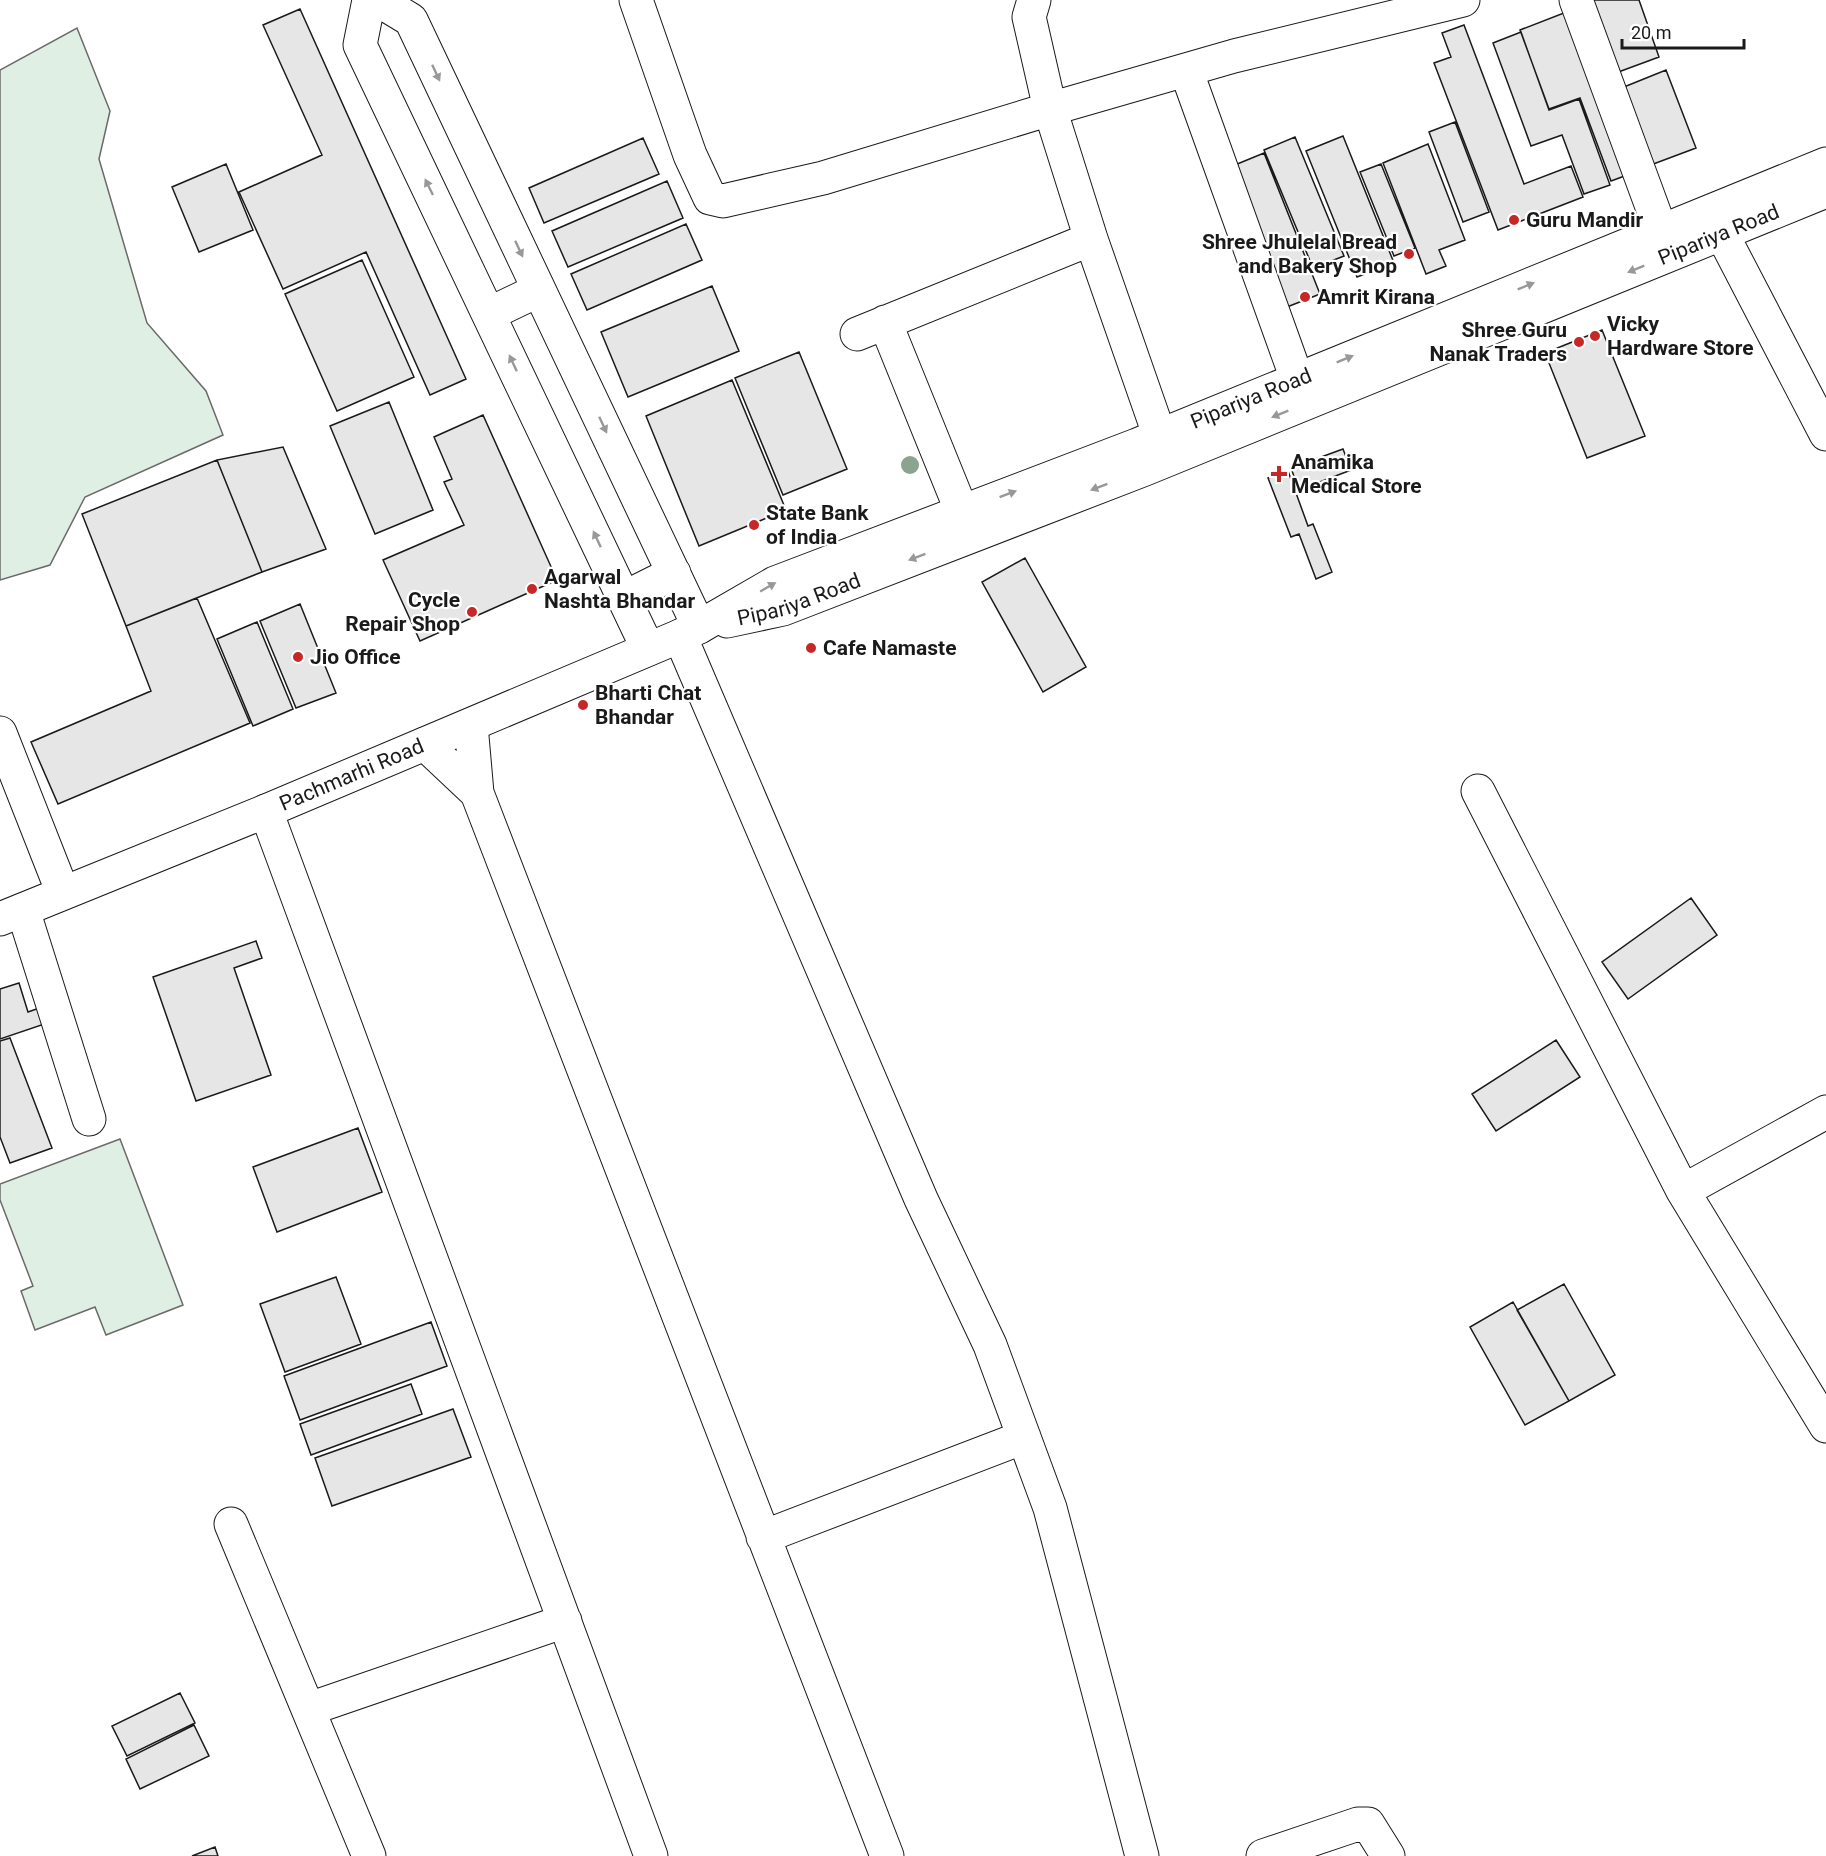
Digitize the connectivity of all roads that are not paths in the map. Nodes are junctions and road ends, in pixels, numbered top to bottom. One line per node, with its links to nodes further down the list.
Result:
1 (369, 0): 15 (street, one-way to 1)
2 (378, 0): 14 (street, one-way to 14)
3 (636, 0): 8 (street)
4 (1034, 0): 8 (street)
5 (1463, 0): 7 (street)
6 (1576, 0): 11 (street)
7 (1186, 70): 8 (street); 16 (street)
8 (1050, 109): 13 (street)
9 (1826, 164): 11 (street, Pipariya Road)
10 (1826, 191): 12 (street, Pipariya Road)
11 (1661, 231): 16 (street, Pipariya Road, one-way to 11)
12 (1722, 234): 18 (street); 22 (street, Pipariya Road, one-way to 22)
13 (1091, 239): 17 (street); 19 (street)
14 (539, 290): 15 (street); 20 (street, one-way to 20)
15 (489, 314): 21 (street, one-way to 15)
16 (1297, 379): 17 (street, Pipariya Road)
17 (1159, 434): 19 (street, Pipariya Road, one-way to 17)
18 (1826, 434)
19 (962, 512): 22 (street, Pipariya Road, one-way to 19)
20 (674, 573): 21 (street); 22 (street)
21 (624, 598): 23 (street)
22 (690, 632): 23 (street, Pachmarhi Road); 36 (street)
23 (648, 649): 24 (street, Pachmarhi Road)
24 (471, 725): 26 (street, Pachmarhi Road); 28 (street)
25 (0, 733): 30 (street)
26 (425, 744): 28 (street); 29 (street, Pachmarhi Road)
27 (1478, 791): 34 (street)
28 (477, 793): 38 (street)
29 (266, 811): 30 (street, Pachmarhi Road); 39 (street)
30 (63, 893): 31 (street, Pachmarhi Road)
31 (11, 915): 33 (street)
32 (1826, 1112): 34 (street)
33 (89, 1119)
34 (1683, 1191): 35 (street)
35 (1826, 1426)
36 (1024, 1437): 38 (street); 44 (street)
37 (231, 1524): 40 (street)
38 (763, 1537): 43 (street)
39 (565, 1621): 40 (street); 42 (street)
40 (309, 1709): 41 (street)
41 (369, 1856)
42 (651, 1856)
43 (887, 1856)
44 (1142, 1856)
45 (1263, 1856): 46 (street)
46 (1388, 1856)

